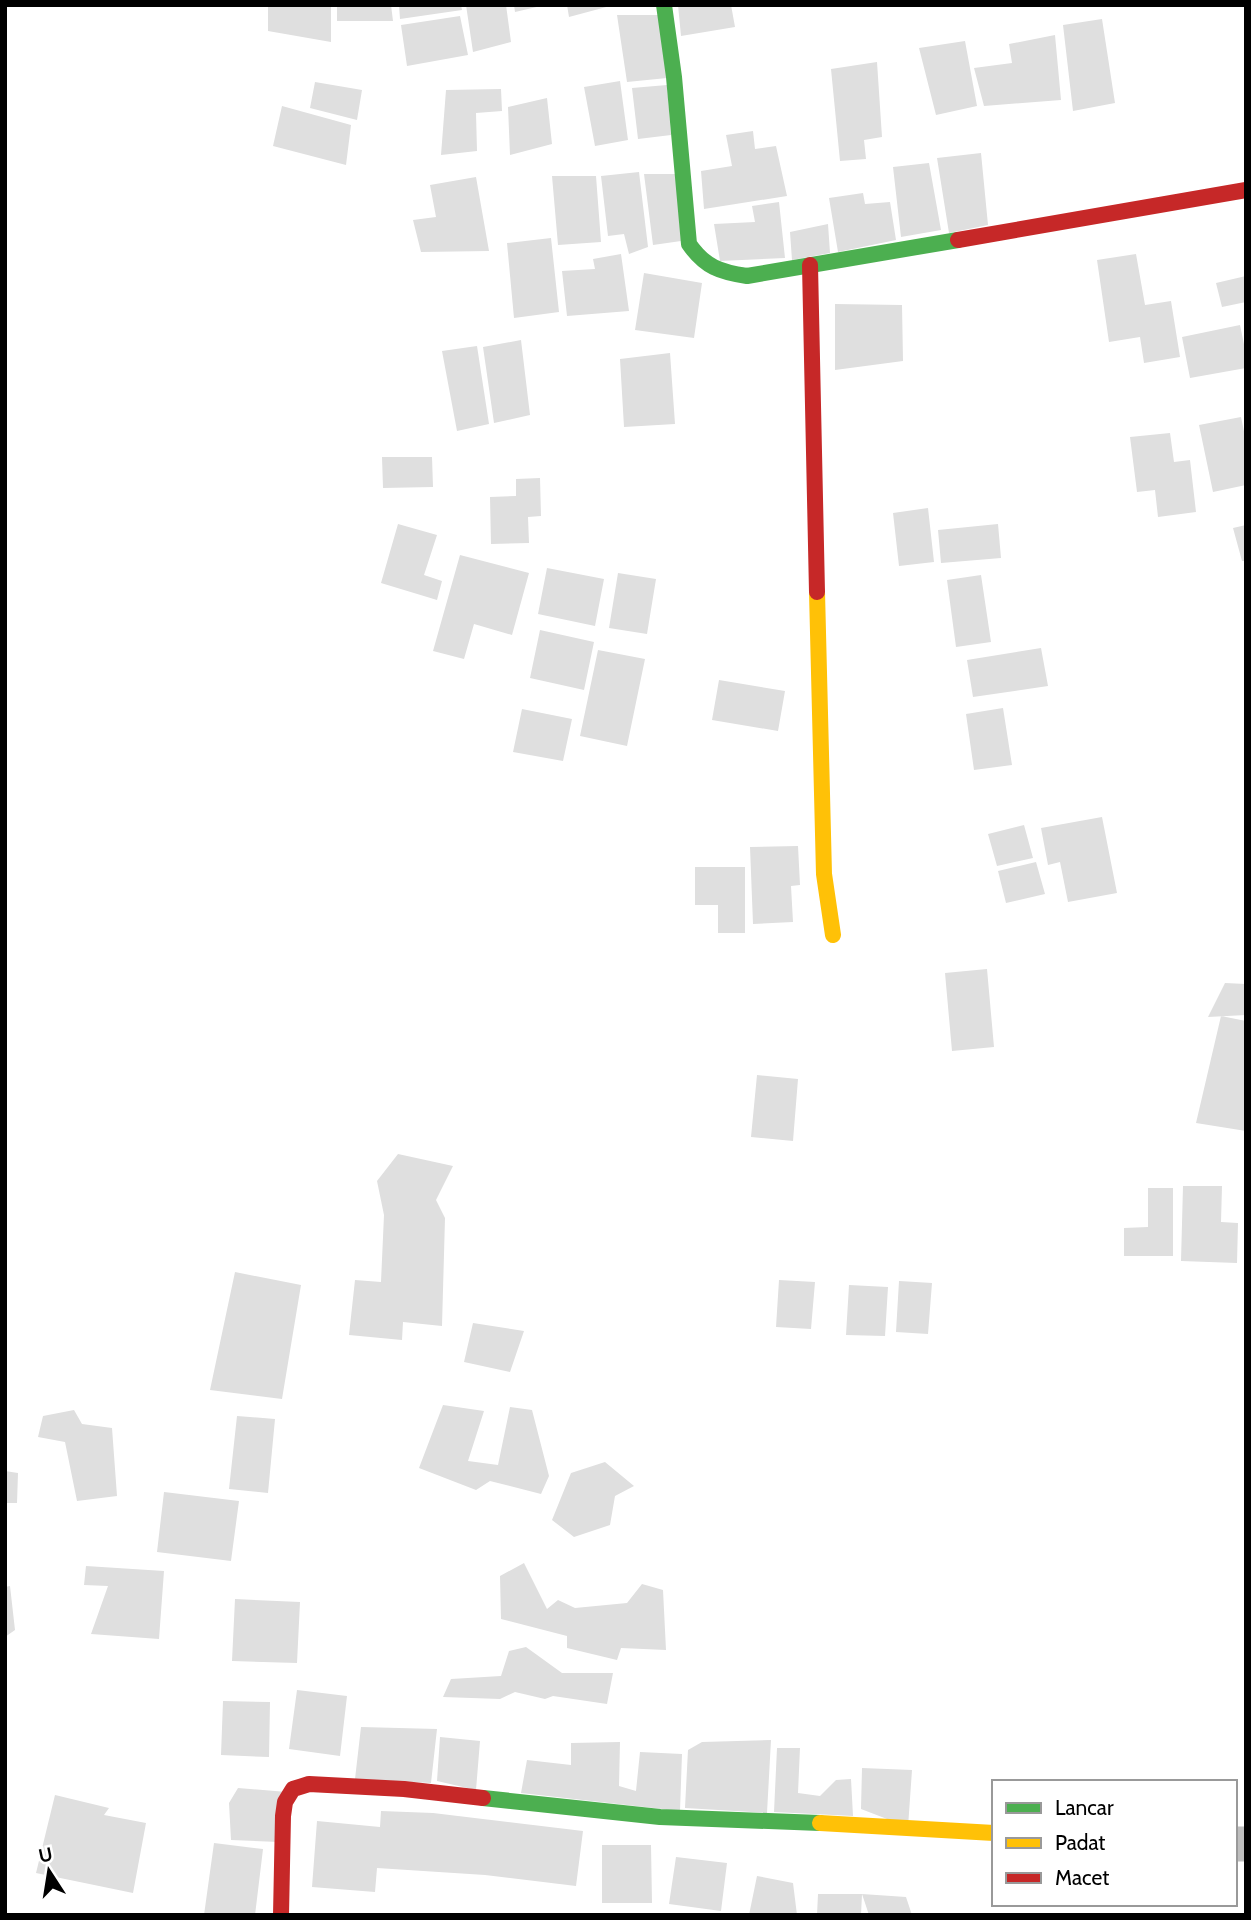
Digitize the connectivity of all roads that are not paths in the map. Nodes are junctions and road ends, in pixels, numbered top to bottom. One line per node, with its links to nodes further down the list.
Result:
1 (664, 5): 3 (street)
2 (1246, 190): 3 (street)
3 (810, 265): 4 (street)
4 (833, 934)
5 (992, 1833): 6 (street)
6 (281, 1915)

